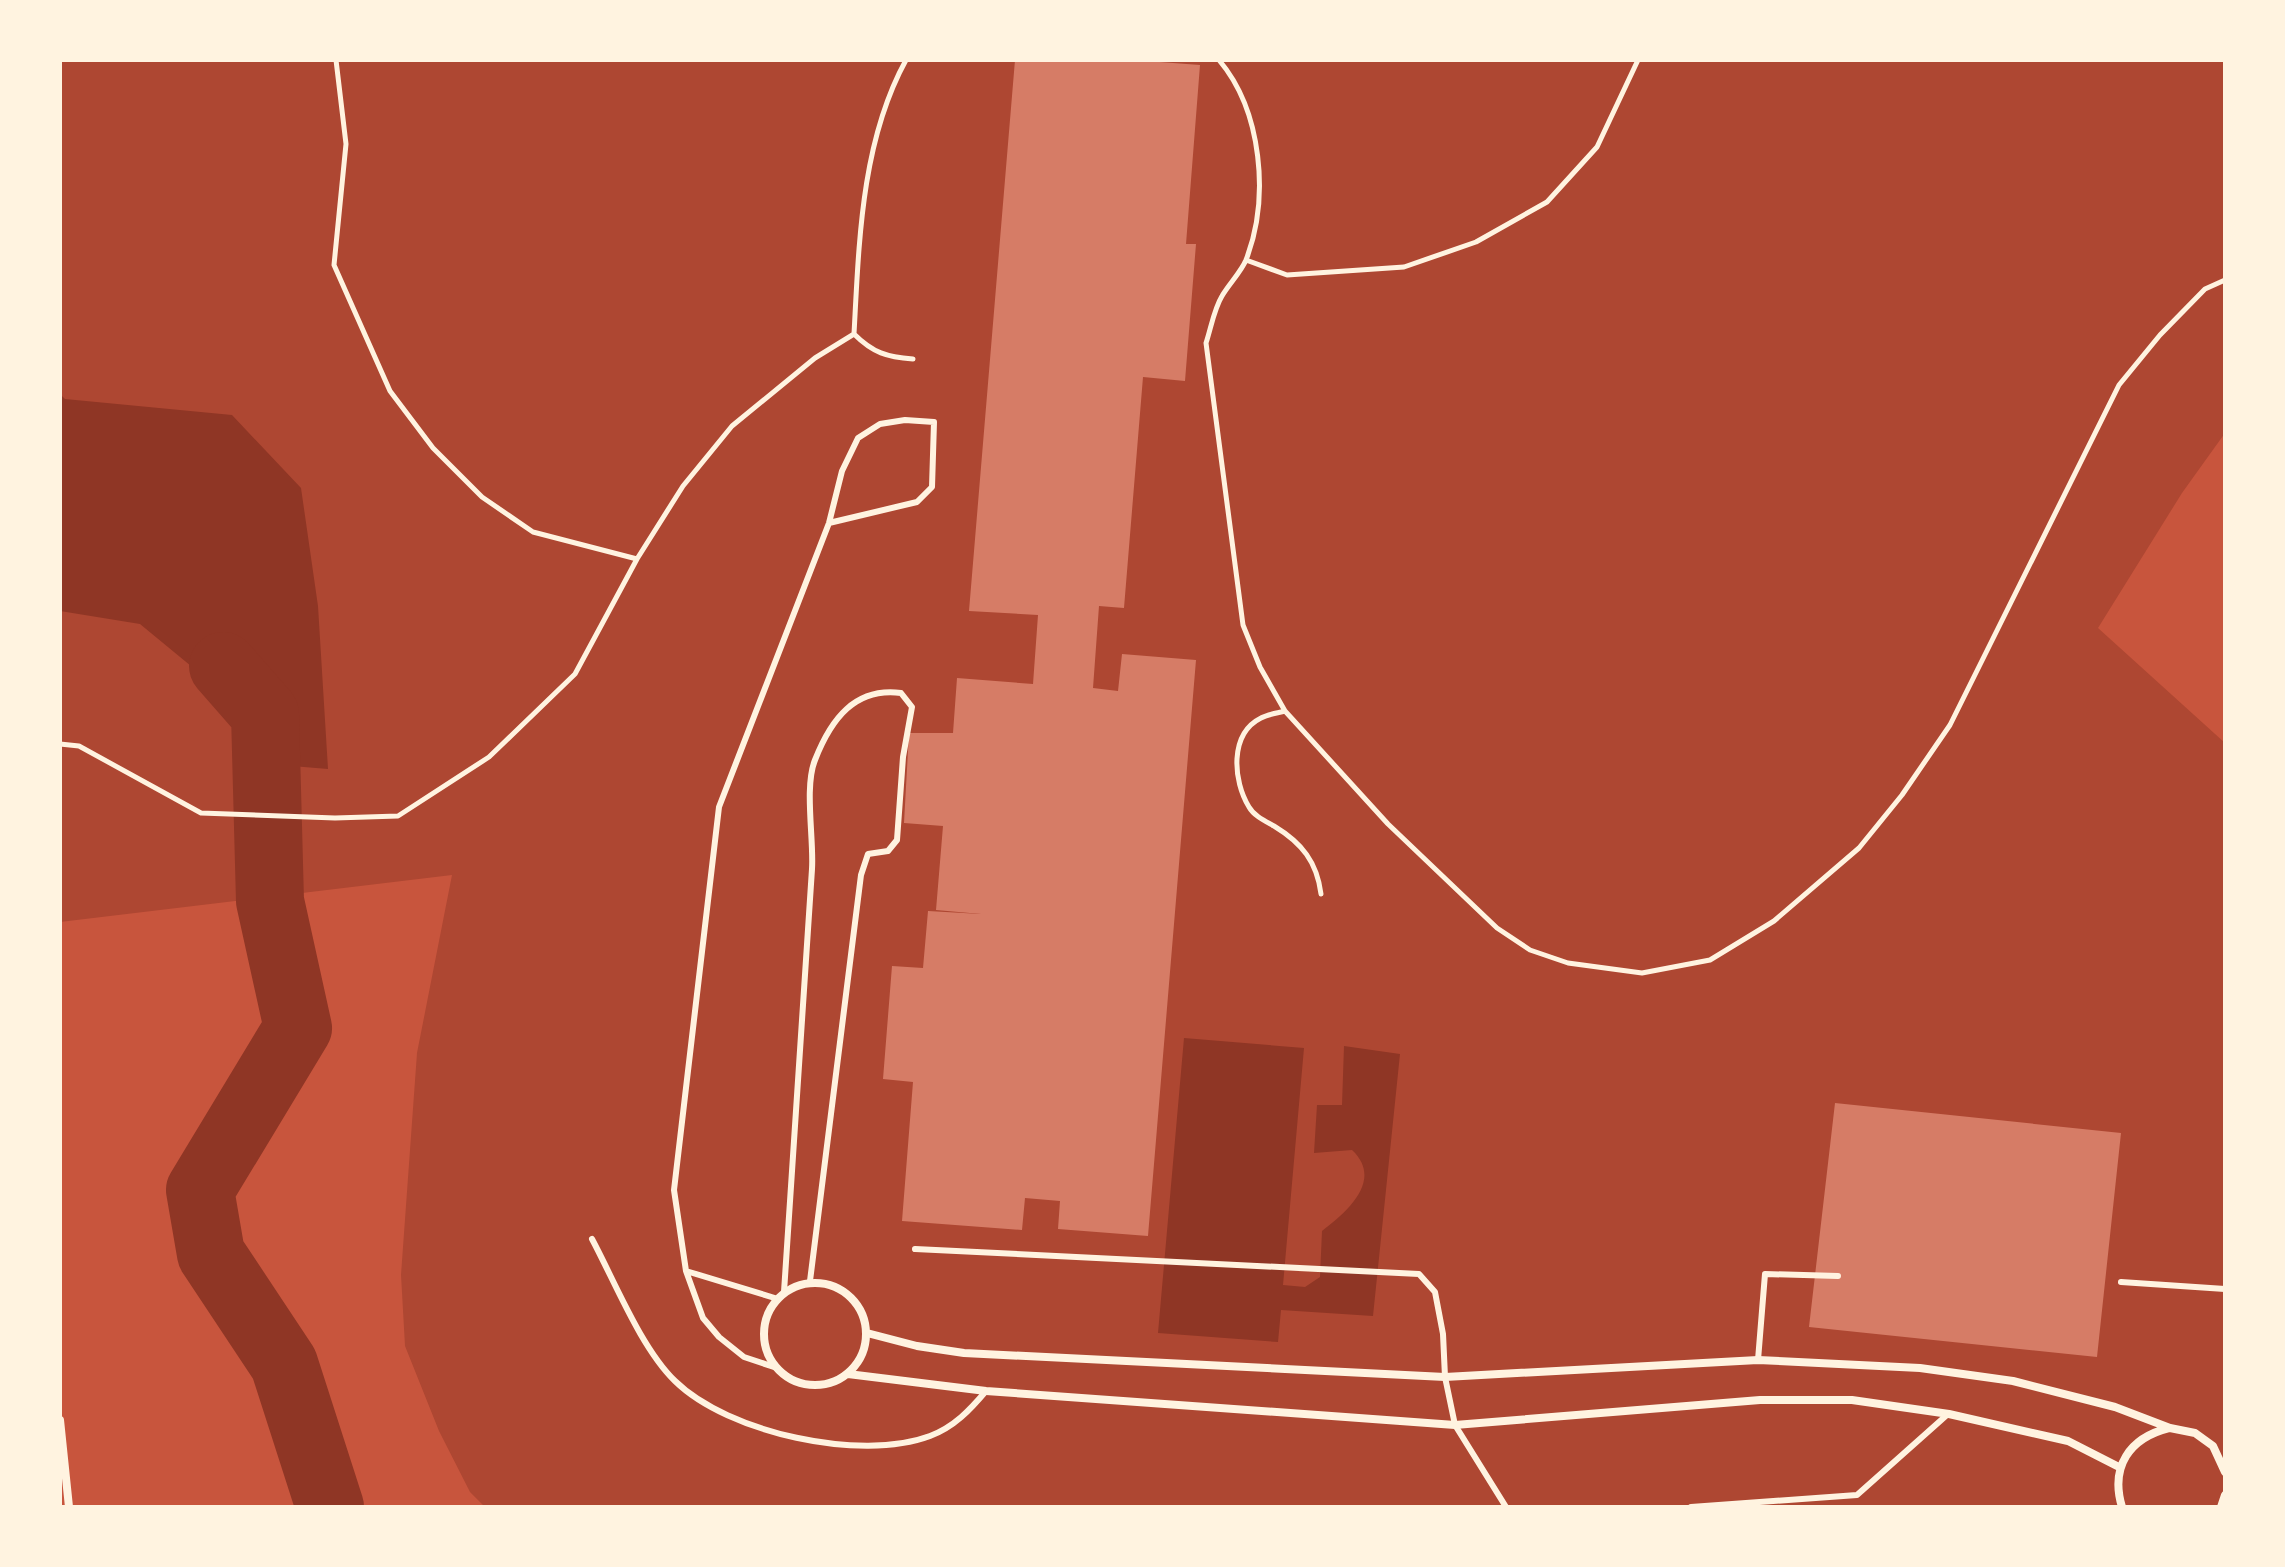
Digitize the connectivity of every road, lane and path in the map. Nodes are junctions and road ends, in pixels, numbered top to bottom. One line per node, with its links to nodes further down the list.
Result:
1 (336, 60): 10 (path)
2 (906, 60): 7 (path)
3 (1219, 60): 5 (path)
4 (1638, 60): 5 (path)
5 (1246, 260): 11 (path)
6 (2225, 280): 11 (path)
7 (854, 334): 8 (path); 10 (path)
8 (913, 359)
9 (829, 523): 9 (lane); 16 (lane)
10 (637, 559): 12 (path)
11 (1285, 711): 13 (path)
12 (60, 744)
13 (1321, 894)
14 (592, 1239): 27 (lane)
15 (915, 1249): 26 (lane)
16 (686, 1271): 21 (lane); 24 (lane)
17 (1838, 1276): 23 (lane)
18 (810, 1281): 21 (street); 21 (lane); 22 (street)
19 (2121, 1282): 20 (lane)
20 (2225, 1289)
21 (781, 1296): 24 (street)
22 (867, 1333): 25 (street); 26 (street)
23 (1758, 1360): 26 (street); 31 (street)
24 (777, 1368): 25 (street)
25 (848, 1374): 27 (street)
26 (1445, 1377): 30 (lane)
27 (986, 1391): 30 (street)
28 (1949, 1414): 30 (street); 32 (street); 37 (lane)
29 (60, 1420): 35 (street)
30 (1455, 1425): 36 (lane)
31 (2170, 1428): 32 (street); 33 (street)
32 (2119, 1467): 38 (street)
33 (2225, 1472)
34 (2225, 1495): 39 (street)
35 (69, 1507)
36 (1506, 1507)
37 (1691, 1507)
38 (2122, 1507)
39 (2221, 1507)

